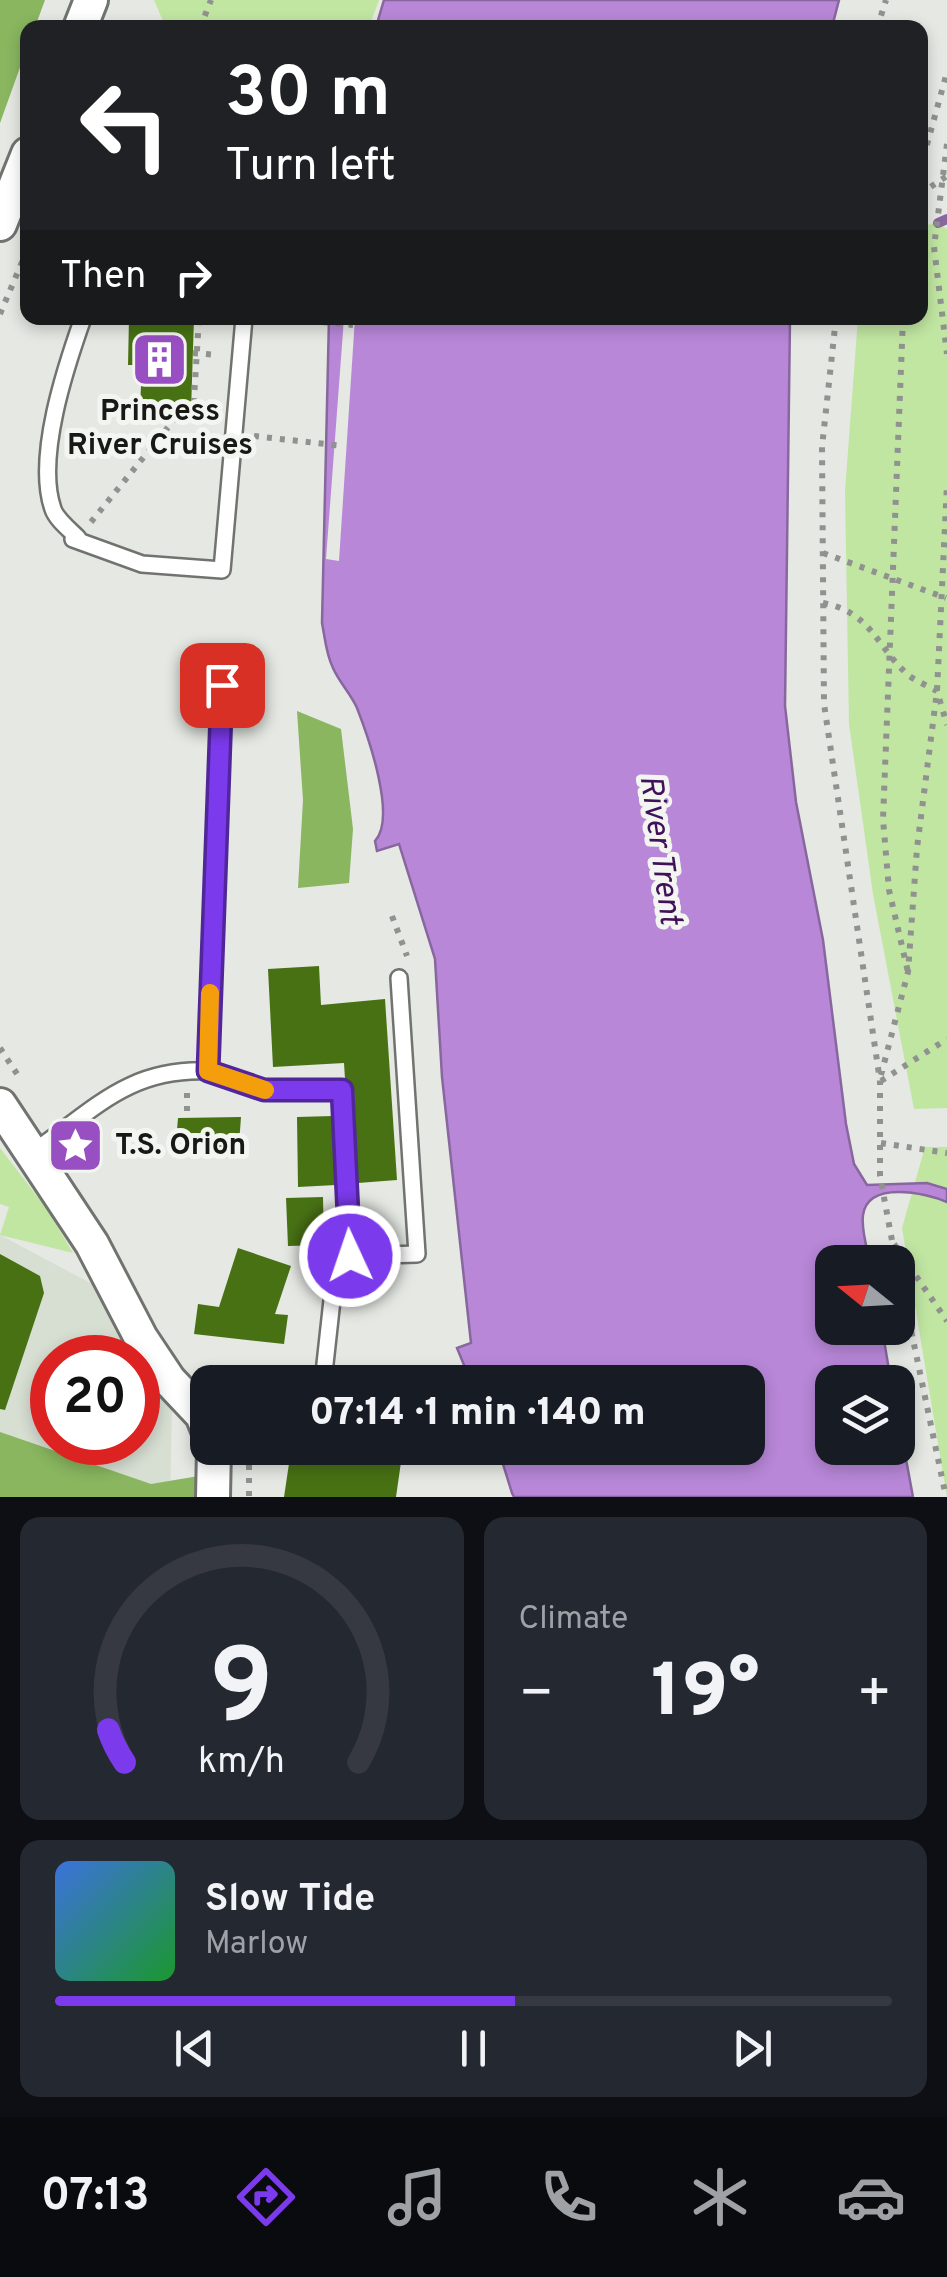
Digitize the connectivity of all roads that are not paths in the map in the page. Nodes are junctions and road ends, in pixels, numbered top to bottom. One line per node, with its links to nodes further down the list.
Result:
1 (20, 183): 2 (street)
2 (0, 224)
3 (81, 325): 4 (lane)
4 (243, 325)
5 (222, 685): 7 (lane)
6 (399, 978): 10 (lane)
7 (208, 1071): 9 (lane); 10 (lane)
8 (0, 1104): 9 (street)
9 (33, 1152): 12 (street)
10 (350, 1256): 11 (lane)
11 (325, 1365)
12 (190, 1402)
13 (214, 1465): 14 (street)
14 (213, 1497)

